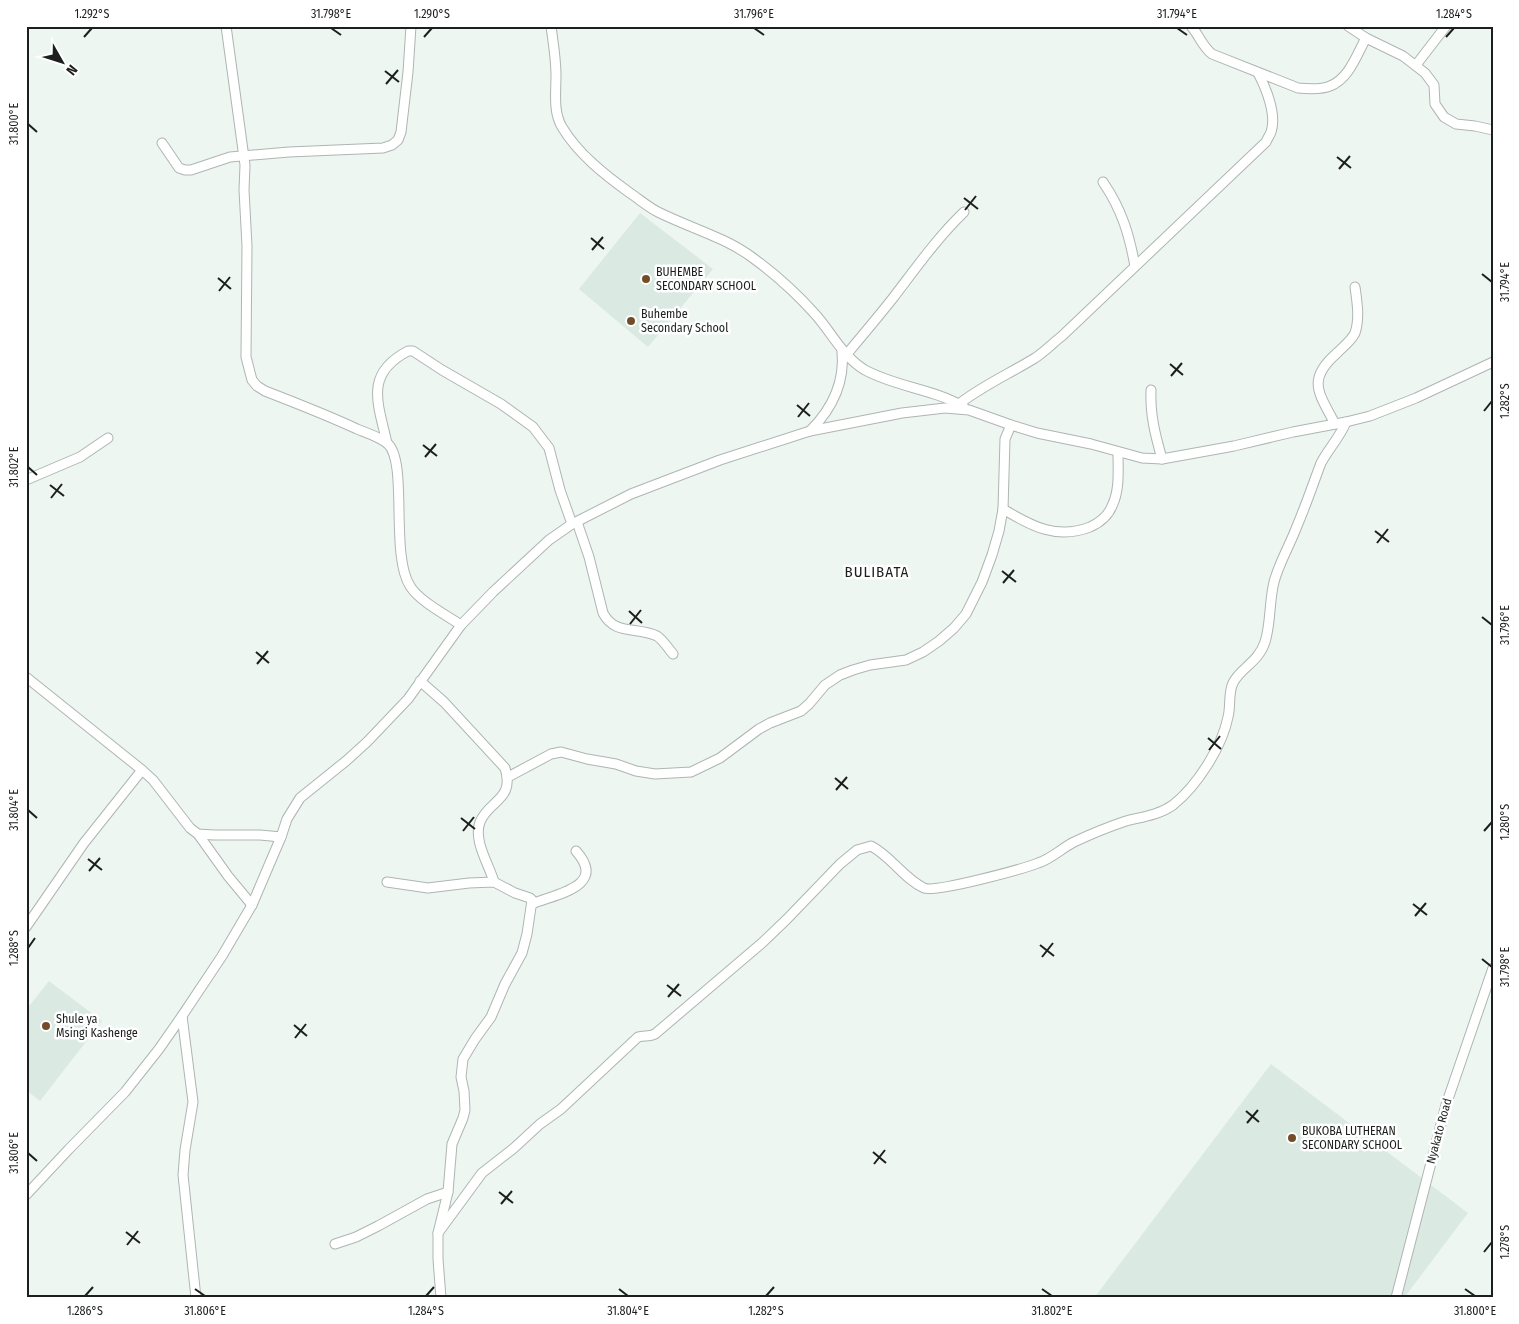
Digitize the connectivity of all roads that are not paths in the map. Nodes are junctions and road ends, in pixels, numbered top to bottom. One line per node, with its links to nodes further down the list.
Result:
1 (226, 26): 12 (street)
2 (411, 26): 12 (street)
3 (551, 26): 17 (street)
4 (1191, 26): 9 (street)
5 (1348, 26): 7 (street)
6 (1446, 26): 8 (street)
7 (1366, 38): 8 (street); 9 (street)
8 (1416, 65): 10 (street)
9 (1258, 73): 15 (street)
10 (1493, 130)
11 (162, 143): 12 (street)
12 (244, 156): 27 (street)
13 (1103, 182): 15 (street)
14 (964, 212): 17 (street)
15 (1135, 266): 20 (street)
16 (1355, 287): 23 (street)
17 (844, 353): 20 (street); 25 (street)
18 (1493, 362): 22 (street)
19 (1151, 390): 29 (street)
20 (958, 404): 21 (street)
21 (969, 410): 24 (street); 25 (street)
22 (1346, 422): 23 (street); 51 (street)
23 (1335, 424): 29 (street)
24 (1012, 425): 28 (street); 31 (street)
25 (810, 431): 32 (street)
26 (108, 438): 30 (street)
27 (387, 443): 32 (street); 33 (street)
28 (1118, 452): 29 (street); 31 (street)
29 (1162, 458)
30 (26, 480)
31 (1002, 509): 38 (street)
32 (575, 523): 33 (street); 34 (street)
33 (461, 625): 36 (street)
34 (673, 654)
35 (26, 677): 37 (street)
36 (420, 681): 38 (street); 40 (street)
37 (142, 770): 39 (street); 46 (street)
38 (508, 777): 43 (street)
39 (198, 834): 40 (street); 45 (street)
40 (281, 838): 45 (street)
41 (576, 851): 44 (street)
42 (387, 882): 43 (street)
43 (494, 882): 44 (street)
44 (532, 904): 49 (street)
45 (252, 905): 48 (street)
46 (26, 927)
47 (1493, 968): 55 (street, Nyakato Road)
48 (182, 1016): 50 (street); 53 (street)
49 (448, 1192): 51 (street); 52 (street)
50 (26, 1196)
51 (438, 1233): 54 (street)
52 (336, 1244)
53 (196, 1298)
54 (440, 1298)
55 (1396, 1298)

